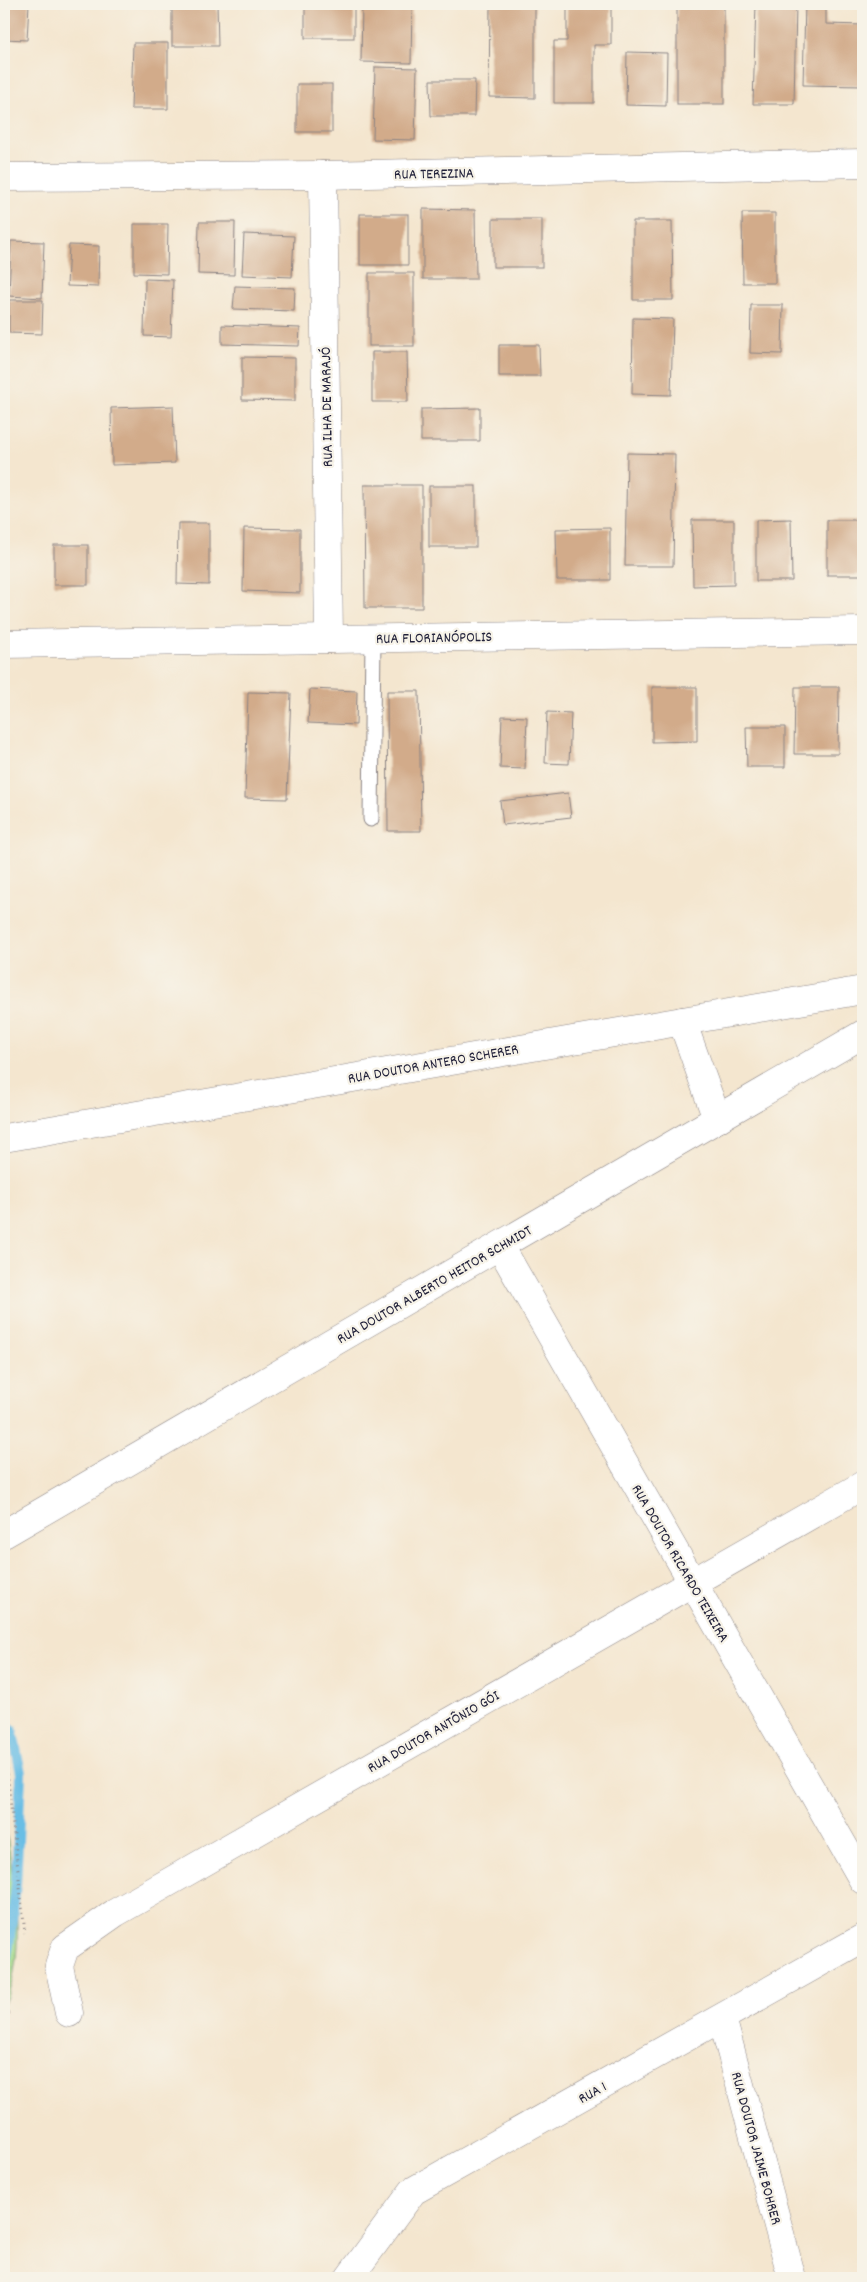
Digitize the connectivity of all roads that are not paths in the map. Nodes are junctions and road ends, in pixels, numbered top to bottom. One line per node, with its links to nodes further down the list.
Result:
1 (863, 163): 2 (street, RUA TEREZINA)
2 (323, 175): 3 (street, RUA TEREZINA); 6 (street, RUA ILHA DE MARAJÓ)
3 (4, 178)
4 (863, 631): 5 (street, RUA FLORIANÓPOLIS)
5 (372, 638): 6 (street, RUA FLORIANÓPOLIS); 8 (lane)
6 (329, 639): 7 (street, RUA FLORIANÓPOLIS)
7 (4, 644)
8 (371, 819)
9 (863, 990): 10 (street, RUA DOUTOR ANTERO SCHERER)
10 (682, 1021): 12 (street); 13 (street, RUA DOUTOR ANTERO SCHERER)
11 (863, 1034): 12 (street, RUA DOUTOR ALBERTO HEITOR SCHMIDT)
12 (717, 1119): 14 (street, RUA DOUTOR ALBERTO HEITOR SCHMIDT)
13 (4, 1138)
14 (500, 1246): 16 (street, RUA DOUTOR ALBERTO HEITOR SCHMIDT); 17 (street, RUA DOUTOR RICARDO TEIXEIRA)
15 (863, 1485): 17 (street, RUA DOUTOR ANTÔNIO GÓI)
16 (4, 1534)
17 (692, 1582): 18 (street, RUA DOUTOR RICARDO TEIXEIRA); 20 (street, RUA DOUTOR ANTÔNIO GÓI)
18 (863, 1880)
19 (863, 1938): 21 (street, RUA 1)
20 (69, 2013)
21 (722, 2018): 22 (street, RUA 1); 23 (street, RUA DOUTOR JAIME BOHRER)
22 (349, 2278)
23 (792, 2278)

